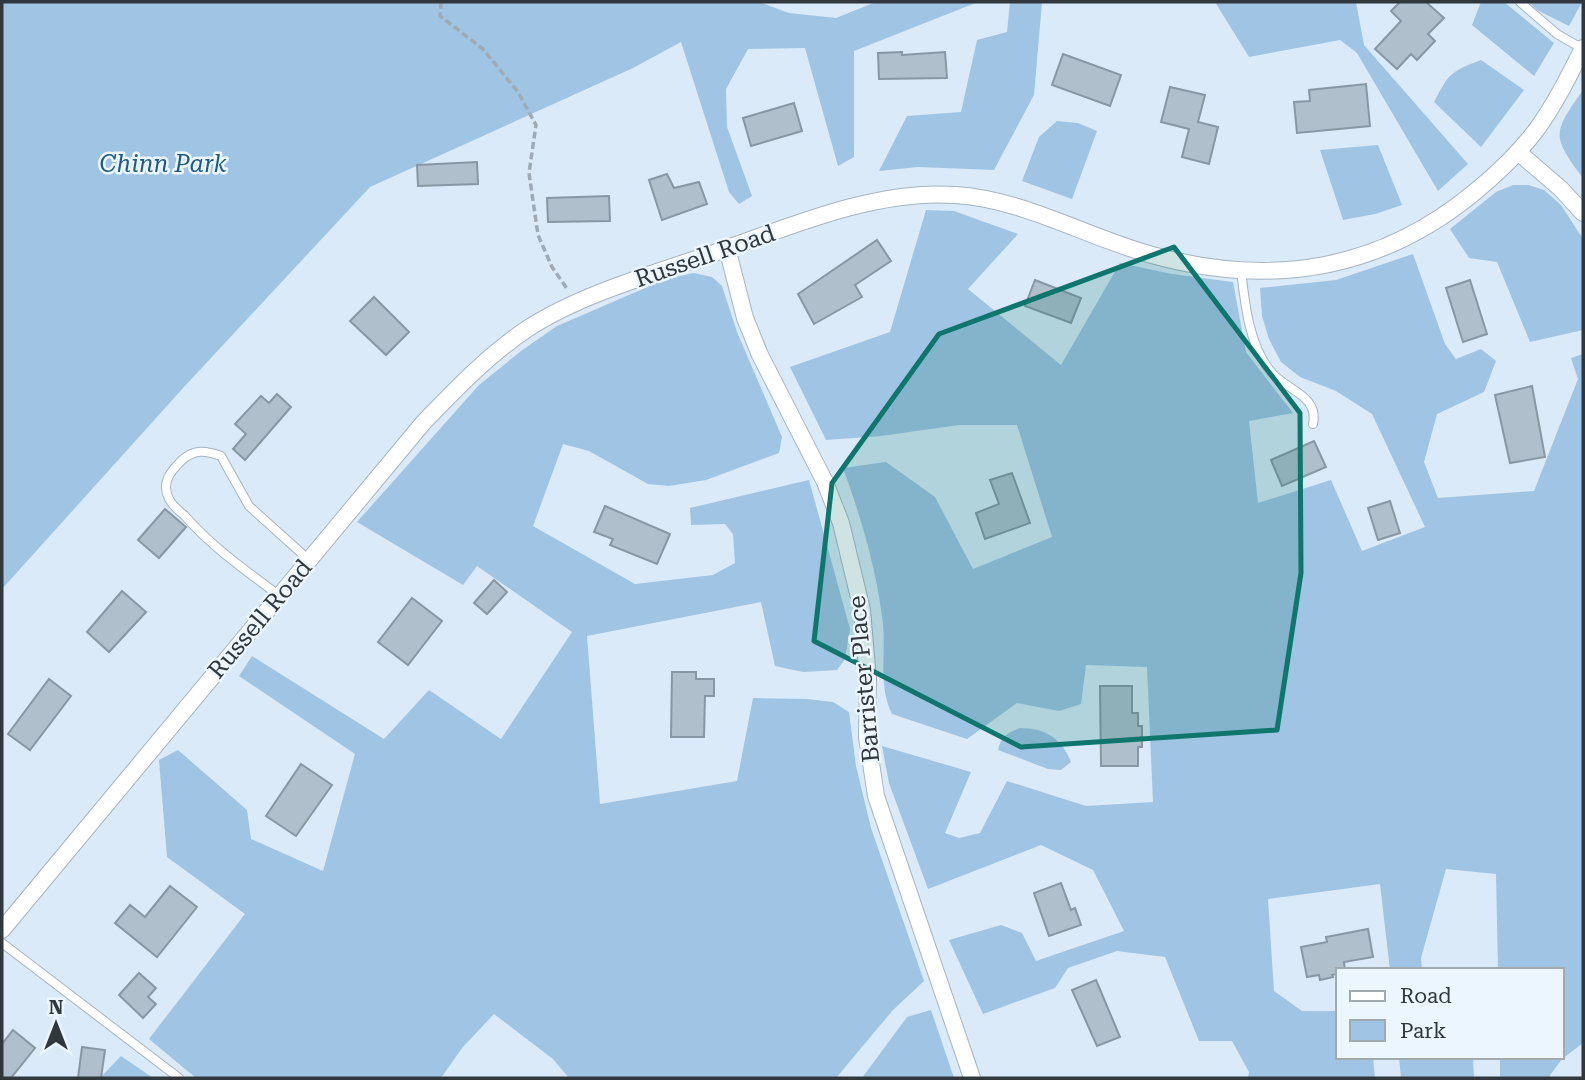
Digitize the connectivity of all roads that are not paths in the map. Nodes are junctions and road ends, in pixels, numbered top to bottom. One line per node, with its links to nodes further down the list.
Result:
1 (1520, 2): 2 (lane)
2 (1583, 49): 3 (street, Russell Road)
3 (1518, 152): 4 (street); 6 (street, Russell Road)
4 (1583, 214)
5 (727, 248): 6 (street, Russell Road); 8 (street, Russell Road); 13 (street, Barrister Place)
6 (1241, 270): 7 (lane)
7 (1313, 424)
8 (309, 560): 9 (street, Russell Road); 9 (lane)
9 (280, 596): 10 (street, Russell Road)
10 (2, 930)
11 (2, 943): 12 (lane)
12 (179, 1078)
13 (972, 1078)

